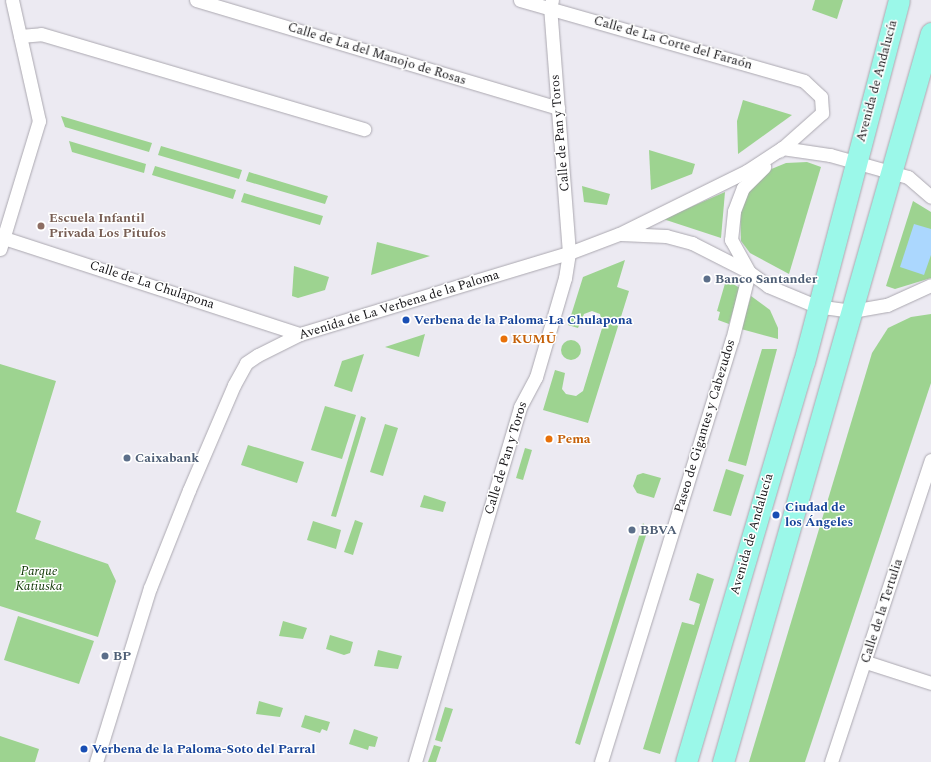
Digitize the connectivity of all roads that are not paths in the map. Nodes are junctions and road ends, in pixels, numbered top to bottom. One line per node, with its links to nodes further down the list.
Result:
1 (12, 0): 7 (street)
2 (196, 0): 9 (street, Calle de La del Manojo de Rosas)
3 (520, 0): 5 (street, Calle de La Corte del Faraón)
4 (899, 0): 12 (main road, Avenida de Andalucía)
5 (551, 4): 8 (street, Calle de La Corte del Faraón); 9 (street, Calle de Pan y Toros)
6 (931, 33): 13 (main road)
7 (20, 36): 10 (street); 16 (street)
8 (821, 97): 11 (street, Avenida de La Verbena de la Paloma)
9 (558, 108): 17 (street, Calle de Pan y Toros)
10 (364, 129)
11 (782, 148): 12 (street); 15 (street, Avenida de La Verbena de la Paloma); 18 (street, Avenida de La Verbena de la Paloma)
12 (855, 162): 13 (street); 20 (main road, Avenida de Andalucía)
13 (892, 173): 14 (street); 21 (main road)
14 (931, 198)
15 (619, 234): 17 (street, Avenida de La Verbena de la Paloma); 18 (street, Avenida de La Verbena de la Paloma)
16 (2, 243): 22 (street, Calle de La Chulapona)
17 (569, 253): 22 (street, Avenida de La Verbena de la Paloma); 27 (street, Calle de Pan y Toros)
18 (749, 272): 20 (street, Avenida de La Verbena de la Paloma); 28 (street, Paseo de Gigantes y Cabezudos)
19 (931, 285): 21 (street)
20 (816, 306): 21 (street); 29 (main road, Avenida de Andalucía)
21 (852, 311): 30 (main road)
22 (300, 334): 26 (street, Avenida de La Verbena de la Paloma)
23 (930, 469): 24 (street, Calle de la Tertulia)
24 (866, 662): 25 (street); 31 (street, Calle de la Tertulia)
25 (931, 683)
26 (96, 762)
27 (415, 762)
28 (601, 762)
29 (686, 762)
30 (723, 762)
31 (832, 762)

